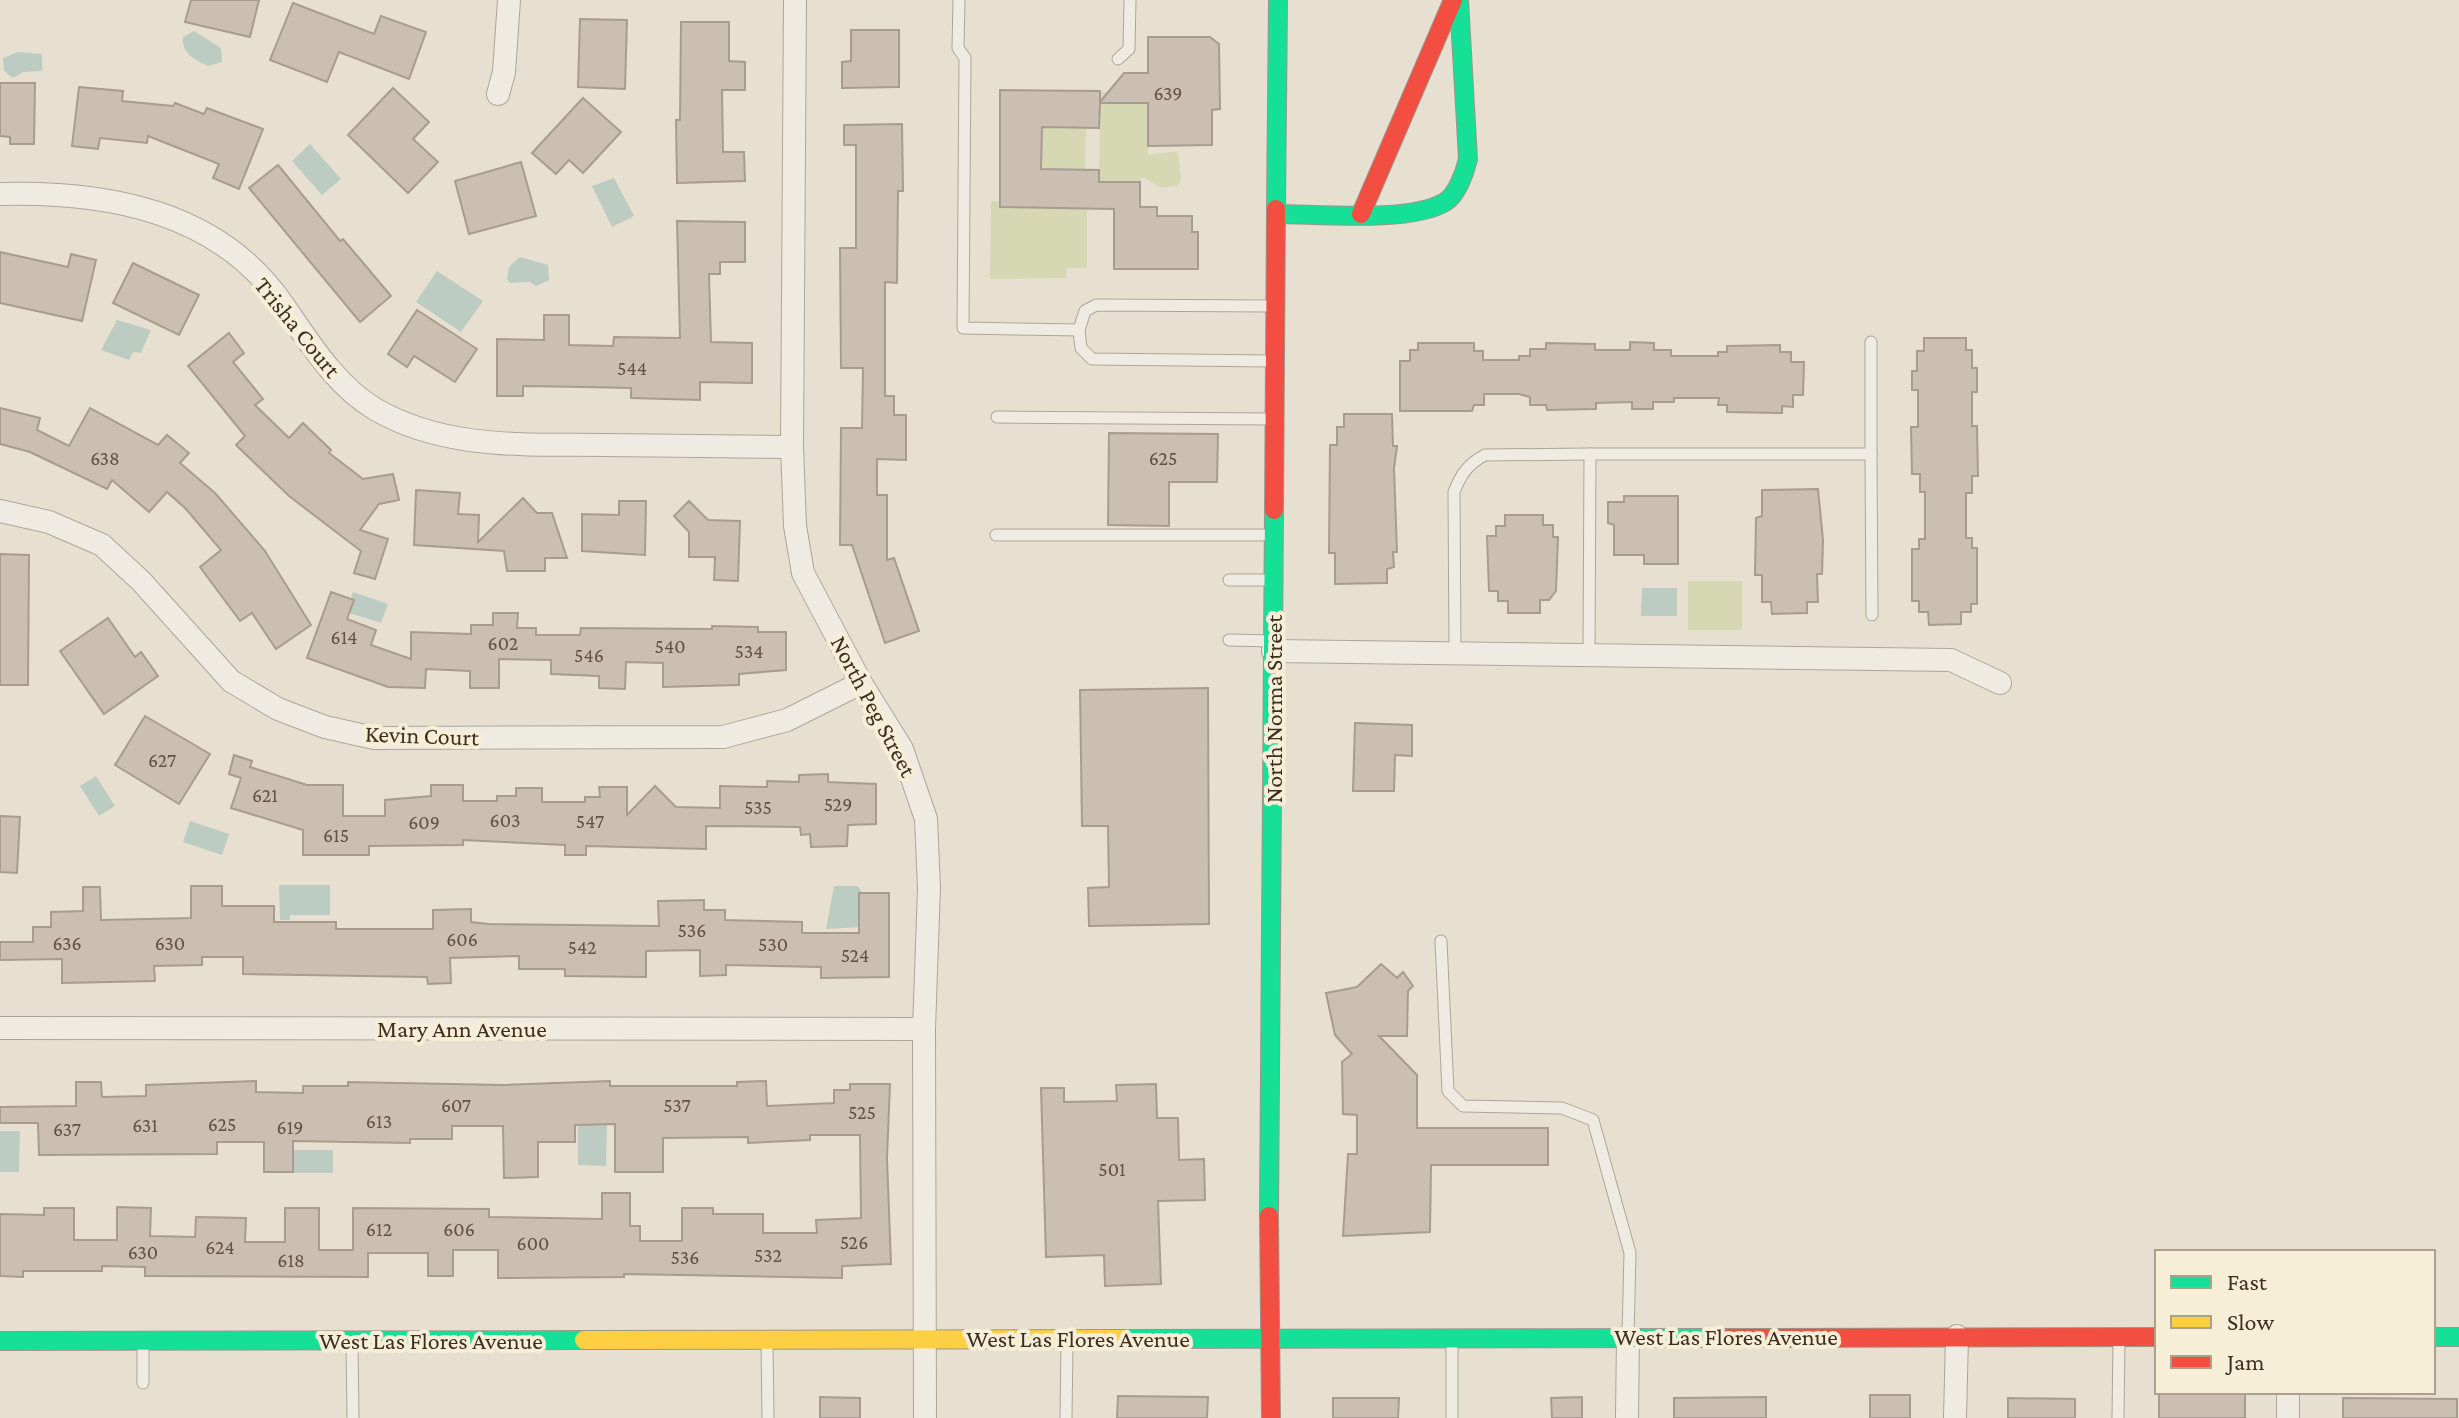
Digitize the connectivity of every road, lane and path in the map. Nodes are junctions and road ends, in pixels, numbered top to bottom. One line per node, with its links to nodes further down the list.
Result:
1 (509, 0): 9 (street)
2 (795, 0): 19 (street, North Peg Street)
3 (959, 0): 14 (lane)
4 (1130, 0): 8 (lane)
5 (1278, 0): 11 (main road, North Norma Street)
6 (1453, 0): 12 (main road)
7 (1459, 0): 12 (main road)
8 (1118, 59)
9 (498, 94)
10 (0, 194): 19 (street, Trisha Court)
11 (1276, 214): 12 (main road); 13 (main road, North Norma Street)
12 (1361, 214)
13 (1276, 306): 14 (lane); 16 (main road, North Norma Street)
14 (1079, 330): 16 (lane)
15 (1871, 342): 21 (lane)
16 (1275, 361): 18 (main road, North Norma Street)
17 (997, 417): 18 (lane)
18 (1275, 419): 24 (main road, North Norma Street)
19 (792, 447): 32 (street, North Peg Street)
20 (1590, 454): 21 (lane); 30 (lane); 31 (lane)
21 (1871, 454): 27 (lane)
22 (0, 511): 32 (street, Kevin Court)
23 (996, 535): 24 (lane)
24 (1274, 535): 26 (main road, North Norma Street)
25 (1229, 580): 26 (lane)
26 (1273, 580): 29 (main road, North Norma Street)
27 (1872, 615)
28 (1229, 640): 29 (lane)
29 (1273, 646): 30 (street); 37 (main road, North Norma Street)
30 (1455, 653): 31 (street)
31 (1589, 654): 33 (street)
32 (861, 683): 36 (street, North Peg Street)
33 (2000, 683)
34 (1441, 941): 39 (lane)
35 (0, 1028): 36 (street, Mary Ann Avenue)
36 (924, 1029): 46 (street, North Peg Street)
37 (1272, 1336): 38 (main road, West Las Flores Avenue); 47 (main road, West Las Flores Avenue); 57 (main road, North Norma Street)
38 (1452, 1336): 39 (main road, West Las Flores Avenue); 58 (lane)
39 (1628, 1336): 40 (main road, West Las Flores Avenue); 59 (street)
40 (1957, 1336): 42 (main road, West Las Flores Avenue); 60 (street)
41 (767, 1337): 46 (main road, West Las Flores Avenue); 50 (main road, West Las Flores Avenue); 54 (lane)
42 (2119, 1337): 43 (main road, West Las Flores Avenue); 61 (lane)
43 (2155, 1337)
44 (2435, 1337): 45 (main road)
45 (2459, 1337)
46 (926, 1338): 47 (main road, West Las Flores Avenue); 55 (street, North Peg Street)
47 (1067, 1338): 56 (lane)
48 (0, 1341): 49 (main road, West Las Flores Avenue)
49 (143, 1341): 50 (main road, West Las Flores Avenue); 51 (lane)
50 (352, 1342): 53 (lane)
51 (143, 1383)
52 (2288, 1394): 62 (street)
53 (353, 1418)
54 (768, 1418)
55 (925, 1418)
56 (1066, 1418)
57 (1271, 1418)
58 (1452, 1418)
59 (1627, 1418)
60 (1955, 1418)
61 (2118, 1418)
62 (2288, 1418)

